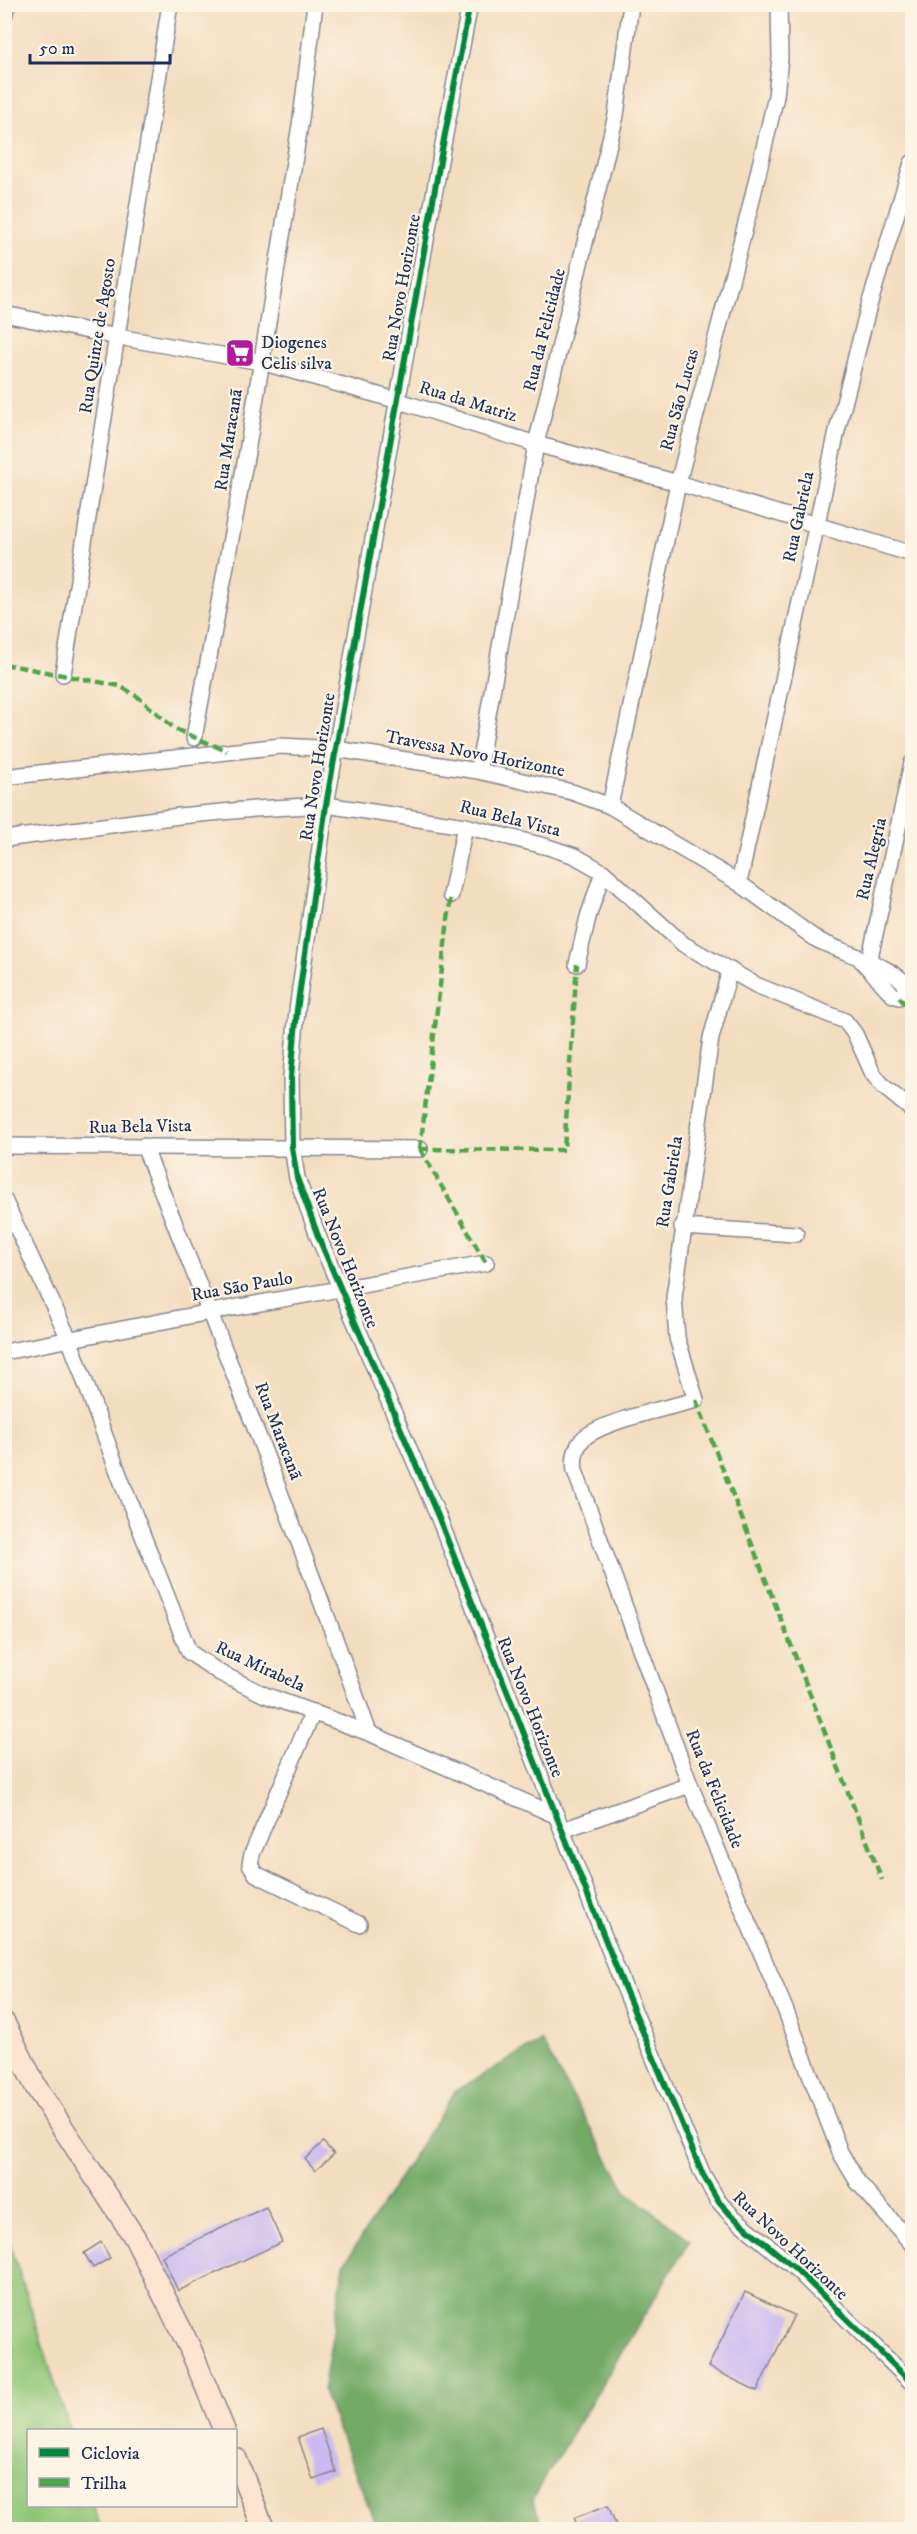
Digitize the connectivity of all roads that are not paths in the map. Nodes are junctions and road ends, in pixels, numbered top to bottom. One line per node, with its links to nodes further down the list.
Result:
1 (7, 4): 7 (street)
2 (170, 4): 10 (street, Rua Quinze de Agosto)
3 (315, 4): 11 (street, Rua Maracanã)
4 (470, 4): 12 (street, Rua Novo Horizonte)
5 (631, 4): 13 (street, Rua da Felicidade)
6 (779, 4): 14 (street, Rua São Lucas)
7 (4, 17)
8 (912, 163): 15 (street, Rua Gabriela)
9 (4, 314): 10 (street, Rua da Matriz)
10 (118, 337): 11 (street, Rua da Matriz); 17 (street, Rua Quinze de Agosto)
11 (261, 362): 12 (street, Rua da Matriz); 18 (street, Rua Maracanã)
12 (399, 401): 13 (street, Rua da Matriz); 19 (street, Rua Novo Horizonte)
13 (536, 444): 14 (street, Rua da Matriz); 21 (street, Rua da Felicidade)
14 (678, 483): 15 (street, Rua da Matriz); 24 (street, Rua São Lucas)
15 (816, 527): 16 (street, Rua da Matriz); 28 (street, Rua Gabriela)
16 (912, 554)
17 (63, 674)
18 (194, 738)
19 (335, 749): 21 (street, Travessa Novo Horizonte); 22 (street, Travessa Novo Horizonte); 23 (street, Rua Novo Horizonte)
20 (912, 763): 30 (street, Rua Alegria)
21 (478, 771): 24 (street, Travessa Novo Horizonte)
22 (4, 777)
23 (326, 805): 25 (street, Rua Bela Vista); 26 (street, Rua Bela Vista); 37 (street, Rua Novo Horizonte)
24 (610, 806): 28 (street, Travessa Novo Horizonte)
25 (465, 826): 27 (street, Rua Bela Vista); 29 (street)
26 (4, 838)
27 (603, 873): 31 (street); 32 (street, Rua Bela Vista)
28 (739, 883): 30 (street, Travessa Novo Horizonte)
29 (451, 895)
30 (864, 961): 33 (street, Travessa Novo Horizonte)
31 (577, 964)
32 (730, 969): 34 (street, Rua Bela Vista); 40 (street, Rua Gabriela)
33 (899, 997)
34 (912, 1110)
35 (4, 1146): 36 (street, Rua Bela Vista)
36 (144, 1146): 37 (street, Rua Bela Vista); 44 (street, Rua Maracanã)
37 (292, 1147): 38 (street, Rua Bela Vista); 43 (street, Rua Novo Horizonte)
38 (420, 1149)
39 (4, 1200): 45 (street, Rua Mirabela)
40 (682, 1227): 41 (street); 47 (street, Rua Gabriela)
41 (796, 1234)
42 (486, 1263): 43 (street, Rua São Paulo)
43 (341, 1290): 44 (street, Rua São Paulo); 51 (street, Rua Novo Horizonte)
44 (210, 1312): 45 (street, Rua São Paulo); 49 (street, Rua Maracanã)
45 (70, 1341): 46 (street, Rua São Paulo); 48 (street, Rua Mirabela)
46 (4, 1352)
47 (696, 1400): 50 (street, Rua da Felicidade)
48 (313, 1712): 49 (street, Rua Mirabela); 52 (street)
49 (369, 1733): 51 (street, Rua Mirabela)
50 (690, 1785): 51 (street); 54 (street, Rua da Felicidade)
51 (560, 1823): 55 (street, Rua Novo Horizonte)
52 (359, 1924)
53 (4, 2023): 56 (main road)
54 (912, 2244)
55 (912, 2383)
56 (224, 2429)
57 (237, 2462): 58 (main road)
58 (264, 2529)

